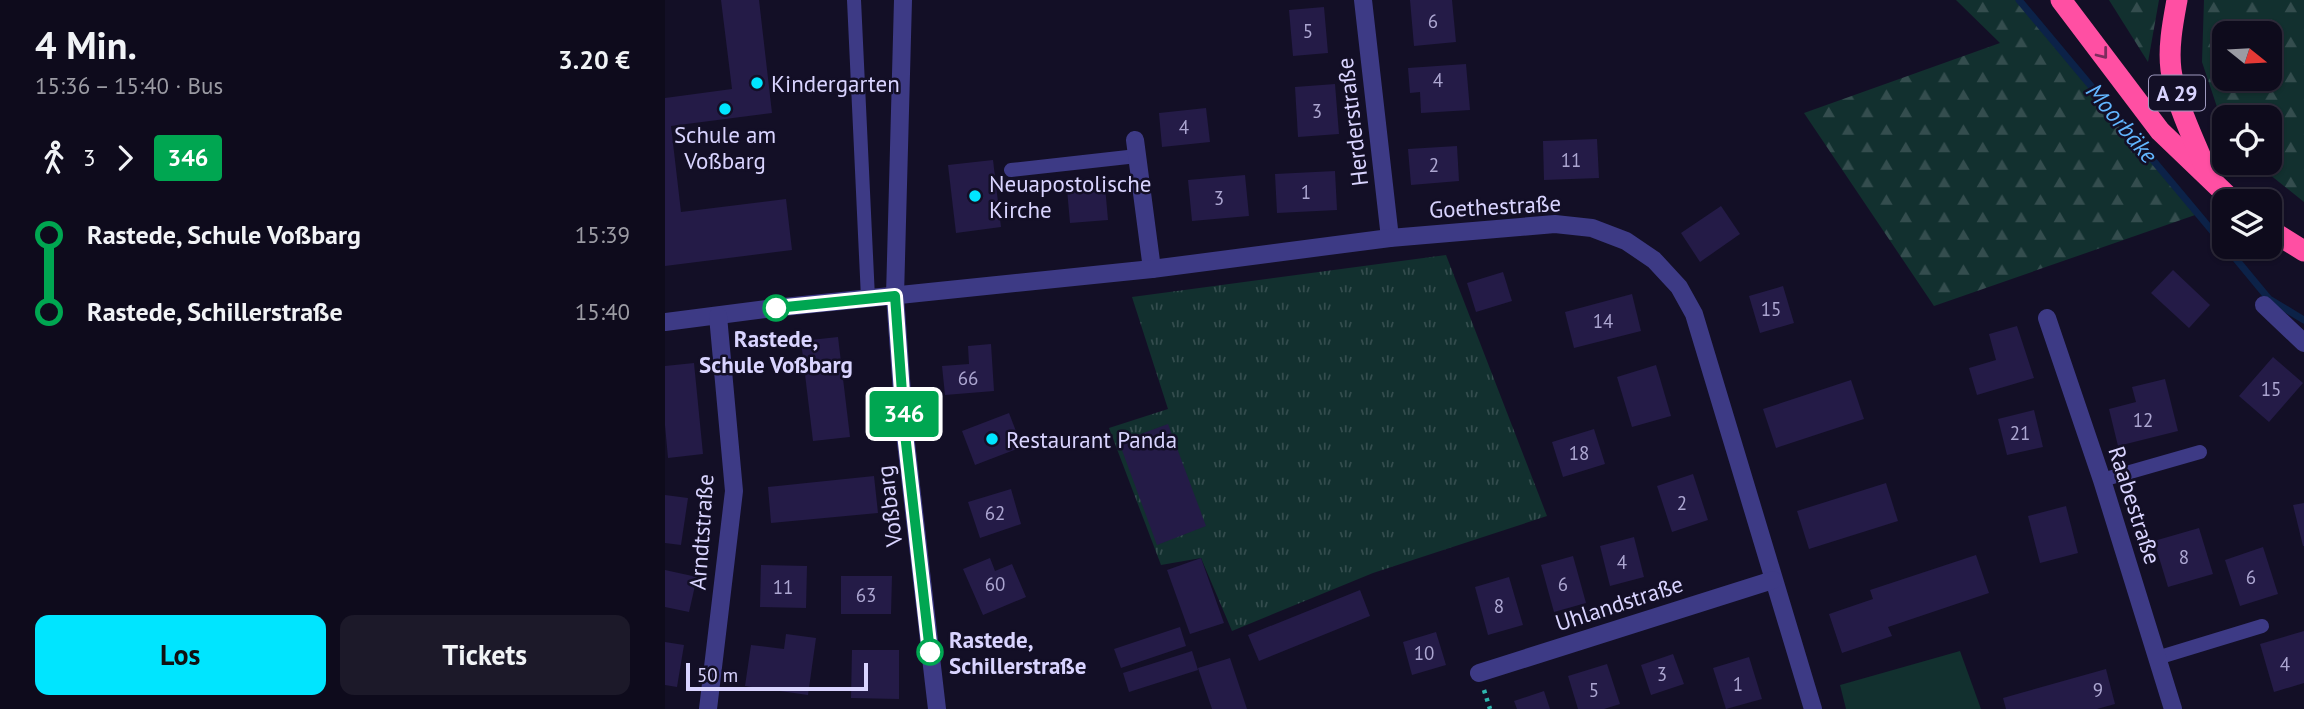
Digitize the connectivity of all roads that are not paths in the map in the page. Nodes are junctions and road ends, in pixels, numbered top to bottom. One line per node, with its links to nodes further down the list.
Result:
1 (854, 0): 15 (lane)
2 (904, 0): 14 (street, Voßbarg)
3 (1363, 0): 11 (street, Herderstraße)
4 (2061, 0): 8 (highway, one-way to 8)
5 (2177, 0): 8 (highway, A 29)
6 (1136, 148): 7 (lane); 13 (street)
7 (1011, 170)
8 (2210, 181): 9 (highway, A 29)
9 (2219, 189)
10 (2282, 237): 12 (highway)
11 (1390, 238): 13 (street, Goethestraße); 23 (street, Goethestraße)
12 (2304, 251)
13 (1151, 269): 14 (street, Goethestraße)
14 (895, 296): 15 (street, Goethestraße); 28 (street, Voßbarg)
15 (867, 298): 17 (street, Goethestraße)
16 (2264, 305): 20 (street)
17 (718, 316): 19 (street, Goethestraße); 27 (street, Arndtstraße)
18 (2047, 318): 22 (street, Raabestraße)
19 (665, 322)
20 (2304, 343)
21 (2200, 452): 22 (lane)
22 (2102, 480): 25 (street, Raabestraße)
23 (1773, 580): 26 (street, Uhlandstraße); 29 (street, Goethestraße)
24 (2262, 626): 25 (lane)
25 (2157, 658): 30 (street, Raabestraße)
26 (1479, 673)
27 (708, 709)
28 (937, 709)
29 (1813, 709)
30 (2173, 709)

